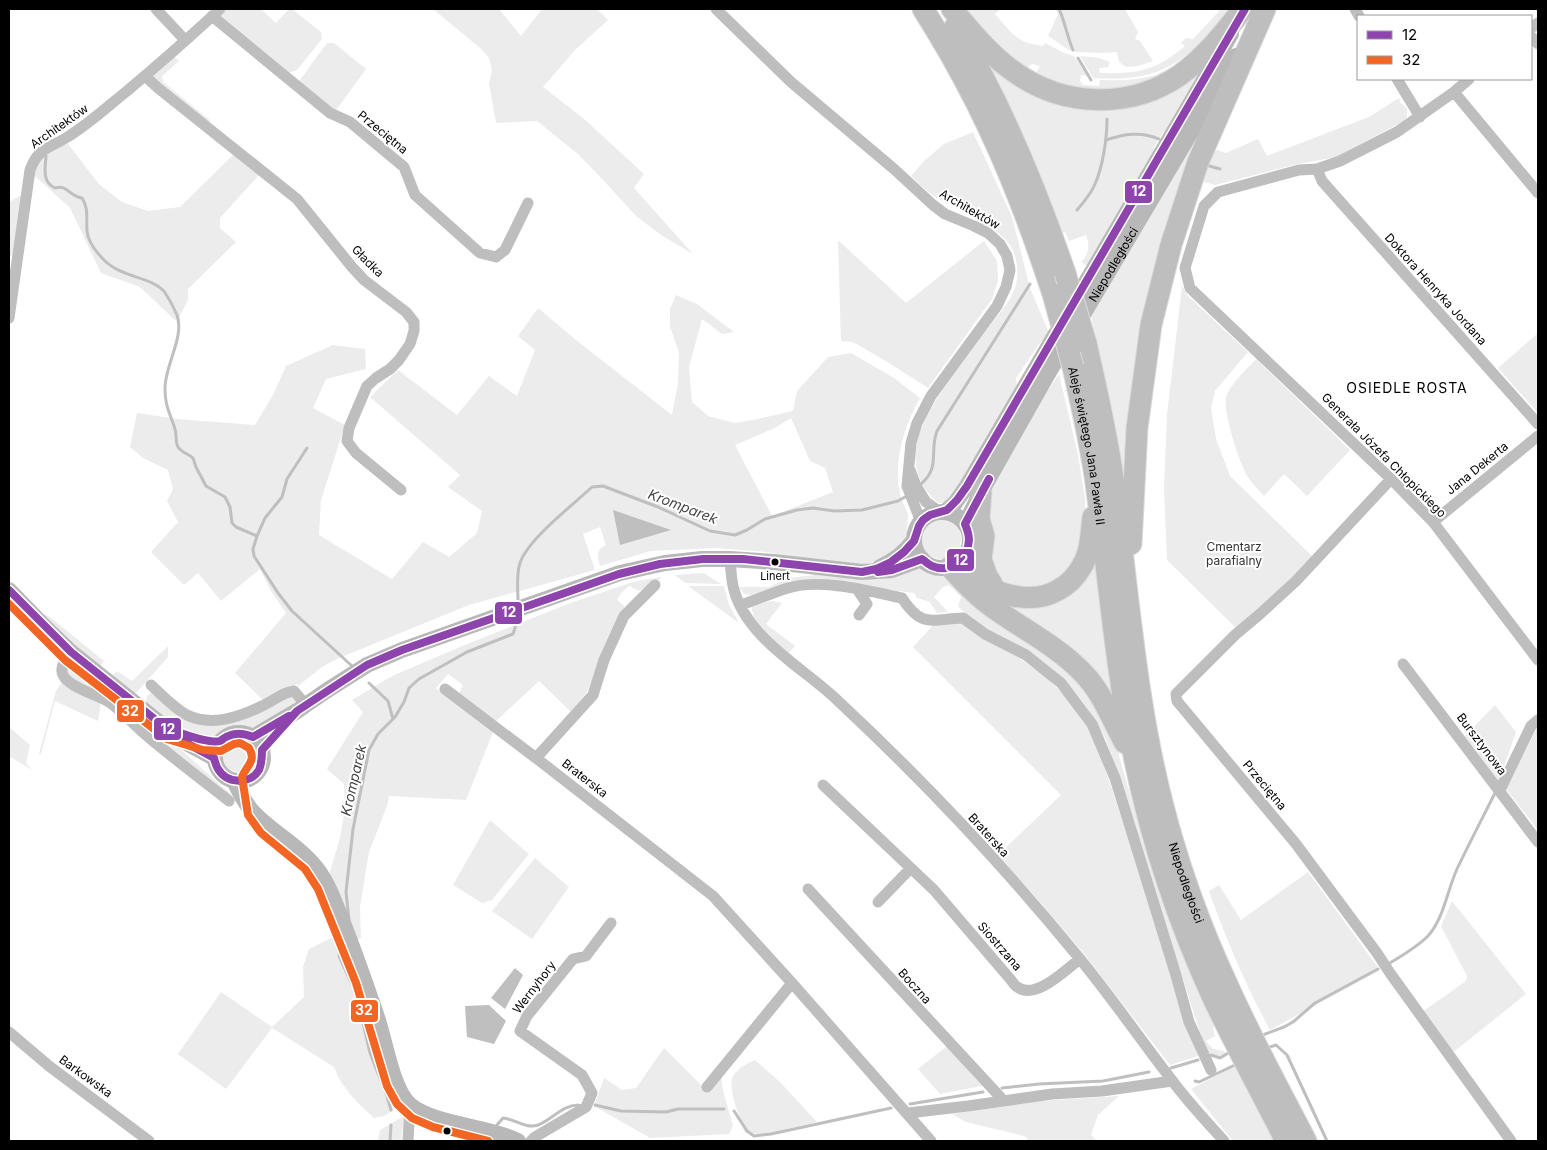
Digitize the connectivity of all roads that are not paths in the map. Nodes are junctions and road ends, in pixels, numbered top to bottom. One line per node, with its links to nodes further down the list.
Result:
1 (156, 9): 9 (street)
2 (716, 9): 21 (street, Architektów)
3 (923, 9): 23 (highway, Aleje świętego Jana Pawła II, bridge)
4 (944, 9): 41 (highway, Aleje świętego Jana Pawła II, bridge)
5 (952, 9): 6 (highway)
6 (1244, 9): 26 (street, Niepodległości)
7 (1265, 9): 25 (street, Niepodległości); 41 (highway)
8 (216, 12): 9 (street, Architektów); 17 (street, Przeciętna)
9 (185, 40): 10 (street, Architektów)
10 (145, 76): 18 (street, Architektów); 24 (street, Gładka)
11 (1398, 80): 14 (street)
12 (1468, 80): 13 (street)
13 (1454, 92): 14 (street); 16 (street)
14 (1420, 117): 15 (street)
15 (1317, 169): 19 (street, Doktora Henryka Jordana); 22 (street, Generała Józefa Chłopickiego)
16 (1538, 192)
17 (528, 203)
18 (9, 318)
19 (1538, 424)
20 (1538, 436): 28 (street, Jana Dekerta)
21 (908, 466): 26 (street); 27 (street, Architektów)
22 (1391, 479): 28 (street, Generała Józefa Chłopickiego); 87 (street, Przeciętna)
23 (1097, 489): 38 (highway); 56 (highway, Aleje świętego Jana Pawła II)
24 (401, 490)
25 (981, 492): 29 (street, Niepodległości); 38 (highway)
26 (942, 512): 27 (street); 29 (street)
27 (921, 522): 30 (street)
28 (1433, 522): 45 (street, Generała Józefa Chłopickiego)
29 (965, 524): 33 (street)
30 (914, 540): 32 (street); 34 (street)
31 (730, 559): 34 (street); 42 (street, Braterska); 49 (street)
32 (922, 559): 33 (street); 34 (street)
33 (957, 562): 38 (highway); 56 (highway)
34 (869, 572)
35 (655, 585): 55 (street)
36 (857, 589): 39 (street); 43 (street); 73 (street)
37 (9, 590): 44 (street)
38 (997, 590)
39 (768, 596): 40 (street); 42 (street)
40 (786, 598)
41 (1129, 604): 71 (highway, Niepodległości)
42 (740, 606): 68 (street, Braterska)
43 (859, 615)
44 (71, 652): 51 (street); 61 (street)
45 (1538, 660)
46 (1403, 664): 60 (street, Bursztynowa)
47 (151, 685): 49 (street)
48 (445, 689): 55 (street, Braterska)
49 (302, 708): 53 (street)
50 (1538, 720): 60 (street)
51 (172, 731): 52 (street); 54 (street)
52 (220, 741): 53 (street); 54 (street)
53 (257, 743): 57 (street)
54 (214, 758): 58 (street)
55 (536, 758): 69 (street, Braterska)
56 (1135, 761): 71 (highway, Niepodległości)
57 (252, 778): 58 (street); 62 (street)
58 (234, 782): 62 (street)
59 (823, 784): 64 (street, Siostrzana)
60 (1500, 790): 63 (street, Bursztynowa)
61 (229, 801)
62 (268, 826): 77 (street)
63 (1538, 842)
64 (911, 868): 66 (street); 68 (street, Siostrzana)
65 (808, 889): 76 (street, Boczna)
66 (878, 902)
67 (611, 923): 82 (street, Wernyhory)
68 (1080, 959): 74 (street, Braterska)
69 (792, 983): 75 (street); 78 (street, Braterska)
70 (9, 1032): 79 (street, Barkowska)
71 (1243, 1038): 72 (highway, Niepodległości)
72 (1254, 1060): 85 (highway, Niepodległości); 86 (highway, Niepodległości)
73 (1211, 1070)
74 (1172, 1081): 76 (street); 84 (street, Braterska)
75 (707, 1087)
76 (1003, 1100): 78 (street)
77 (410, 1105): 80 (street); 81 (street)
78 (908, 1113): 83 (street, Braterska)
79 (149, 1141)
80 (408, 1141)
81 (518, 1141)
82 (531, 1141)
83 (931, 1141)
84 (1224, 1141)
85 (1286, 1141)
86 (1306, 1141)
87 (1510, 1141)

